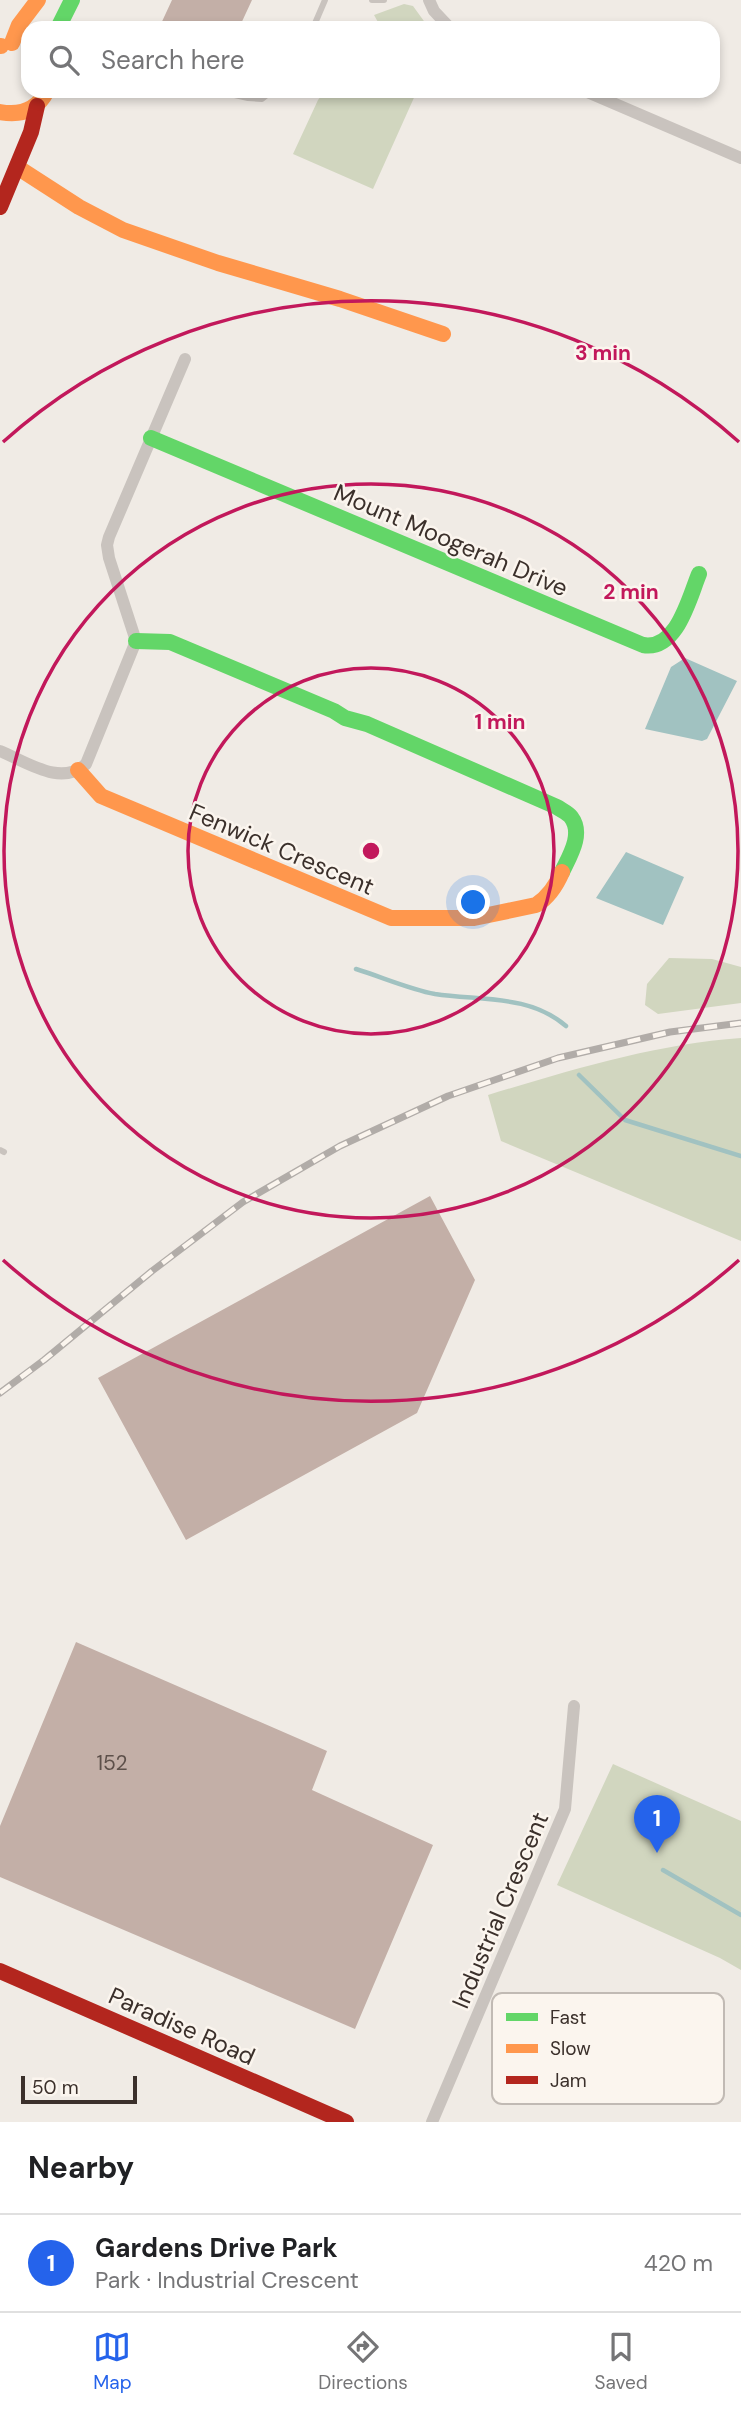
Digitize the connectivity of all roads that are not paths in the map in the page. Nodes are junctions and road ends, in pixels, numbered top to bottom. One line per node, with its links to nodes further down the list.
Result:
1 (38, 0): 7 (street)
2 (72, 0): 8 (street)
3 (325, 0): 9 (lane)
4 (372, 0): 5 (lane)
5 (384, 0)
6 (429, 0): 10 (street)
7 (22, 21)
8 (62, 21)
9 (316, 21)
10 (444, 21)
11 (21, 22): 12 (street)
12 (8, 46)
13 (42, 98): 17 (street)
14 (244, 98): 15 (lane)
15 (263, 98)
16 (601, 98): 19 (street)
17 (37, 106): 18 (street); 20 (street)
18 (0, 112)
19 (741, 158)
20 (17, 167): 21 (street); 22 (street)
21 (0, 207)
22 (443, 334)
23 (185, 359): 24 (street)
24 (151, 438): 25 (street, Mount Moogerah Drive); 26 (street)
25 (699, 574)
26 (136, 641): 28 (street); 28 (street, Fenwick Crescent)
27 (0, 751): 28 (street)
28 (78, 770)
29 (574, 1706): 32 (street, Industrial Crescent)
30 (0, 1971): 31 (street, Paradise Road)
31 (346, 2122)
32 (432, 2122)

